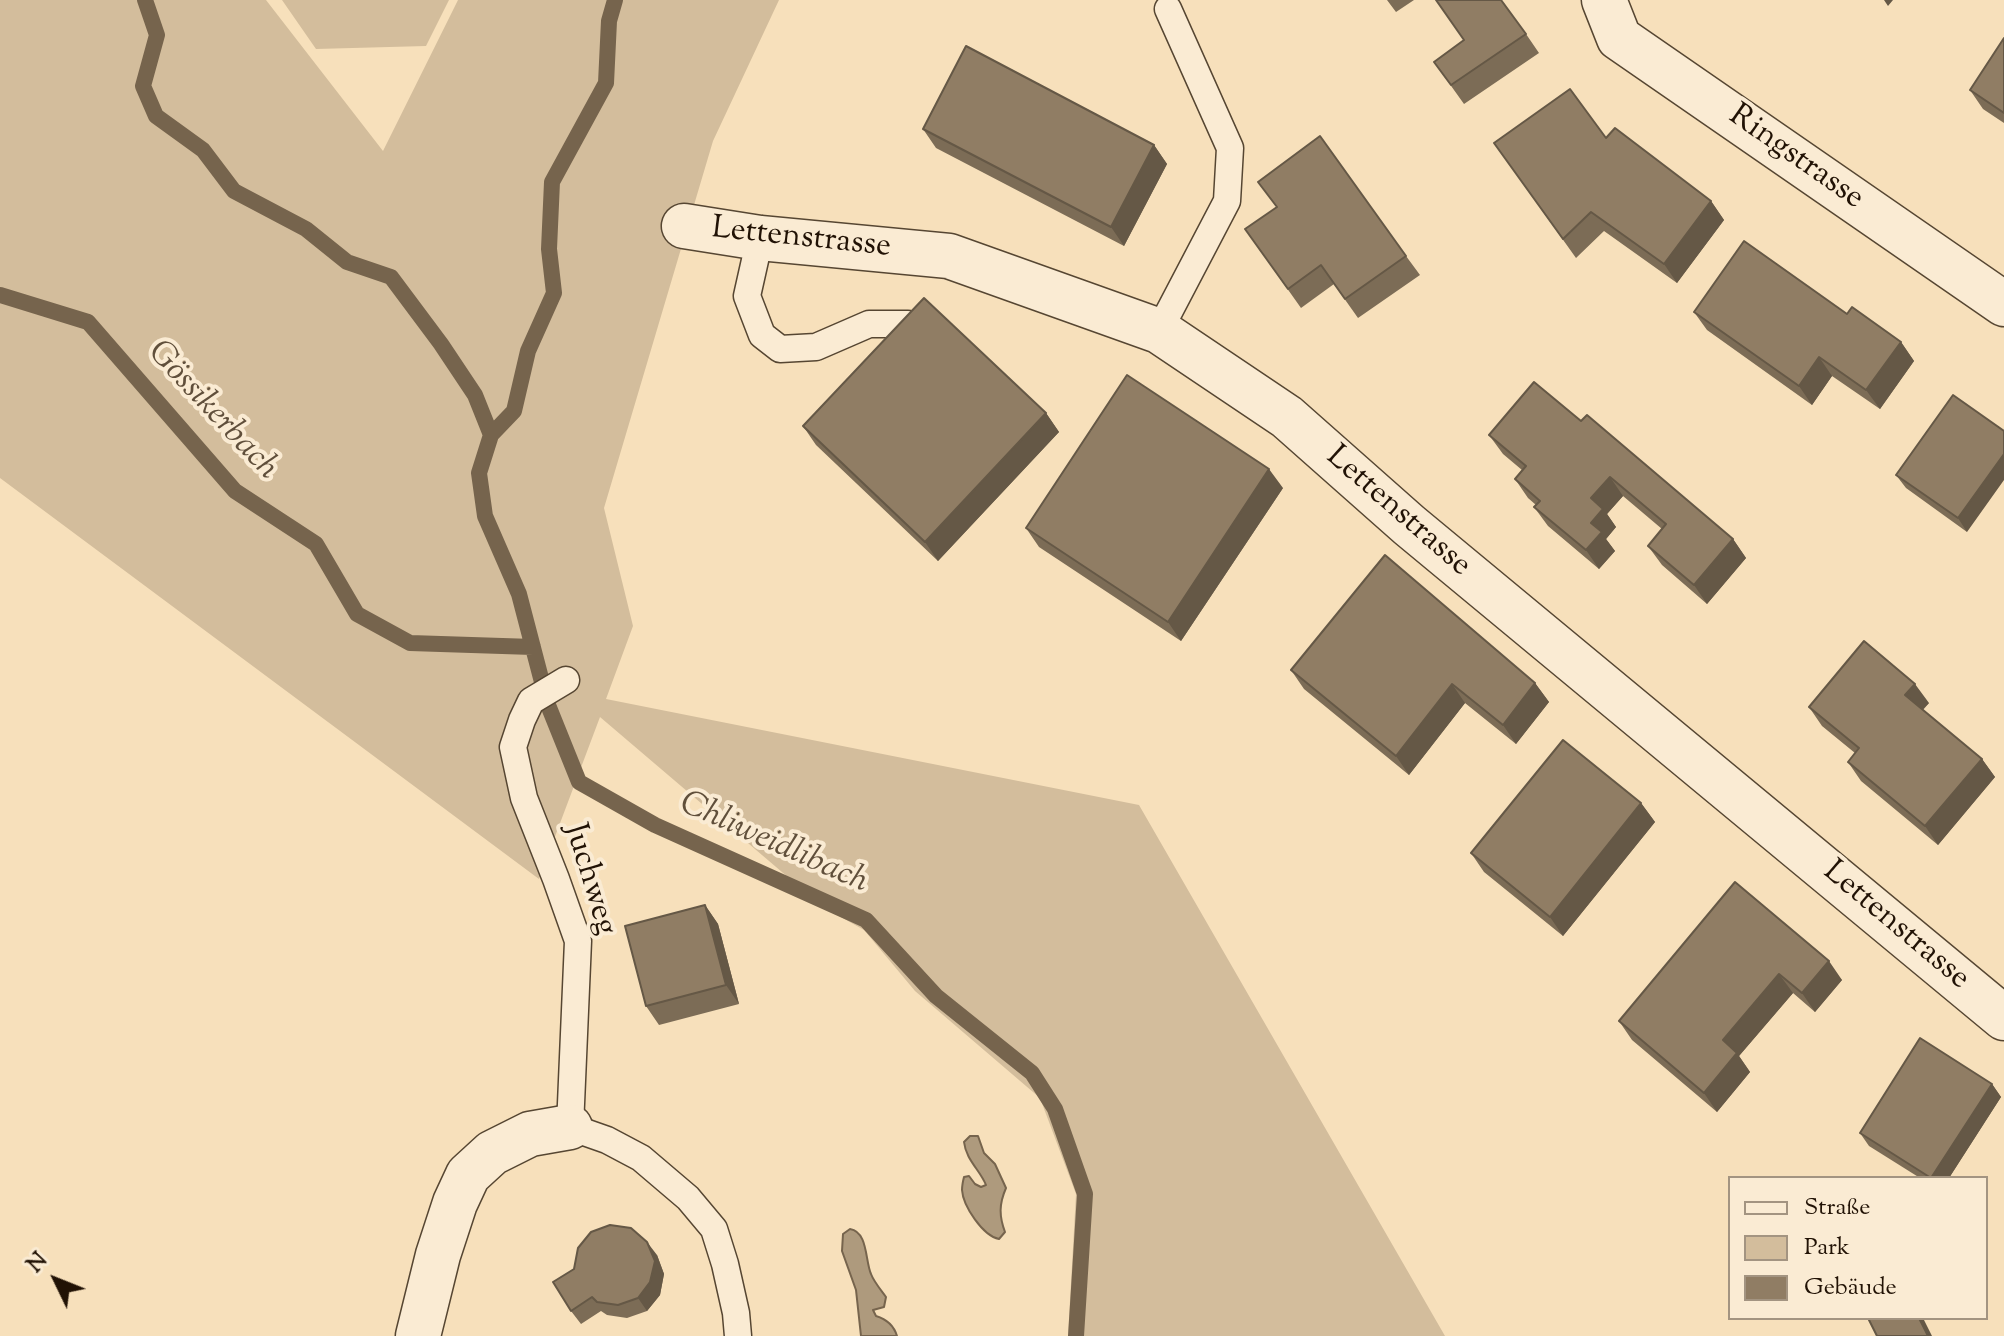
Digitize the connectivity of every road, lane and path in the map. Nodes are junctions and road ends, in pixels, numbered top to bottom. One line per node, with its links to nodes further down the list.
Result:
1 (1604, 0): 5 (street, Ringstrasse)
2 (1168, 9): 7 (lane)
3 (684, 226): 4 (street, Lettenstrasse)
4 (760, 238): 6 (lane); 7 (street, Lettenstrasse)
5 (2004, 304)
6 (908, 324)
7 (1159, 331): 9 (street, Lettenstrasse)
8 (566, 680): 10 (lane, Juchweg)
9 (2004, 1018)
10 (570, 1127): 11 (street); 12 (lane)
11 (418, 1336)
12 (738, 1336)

